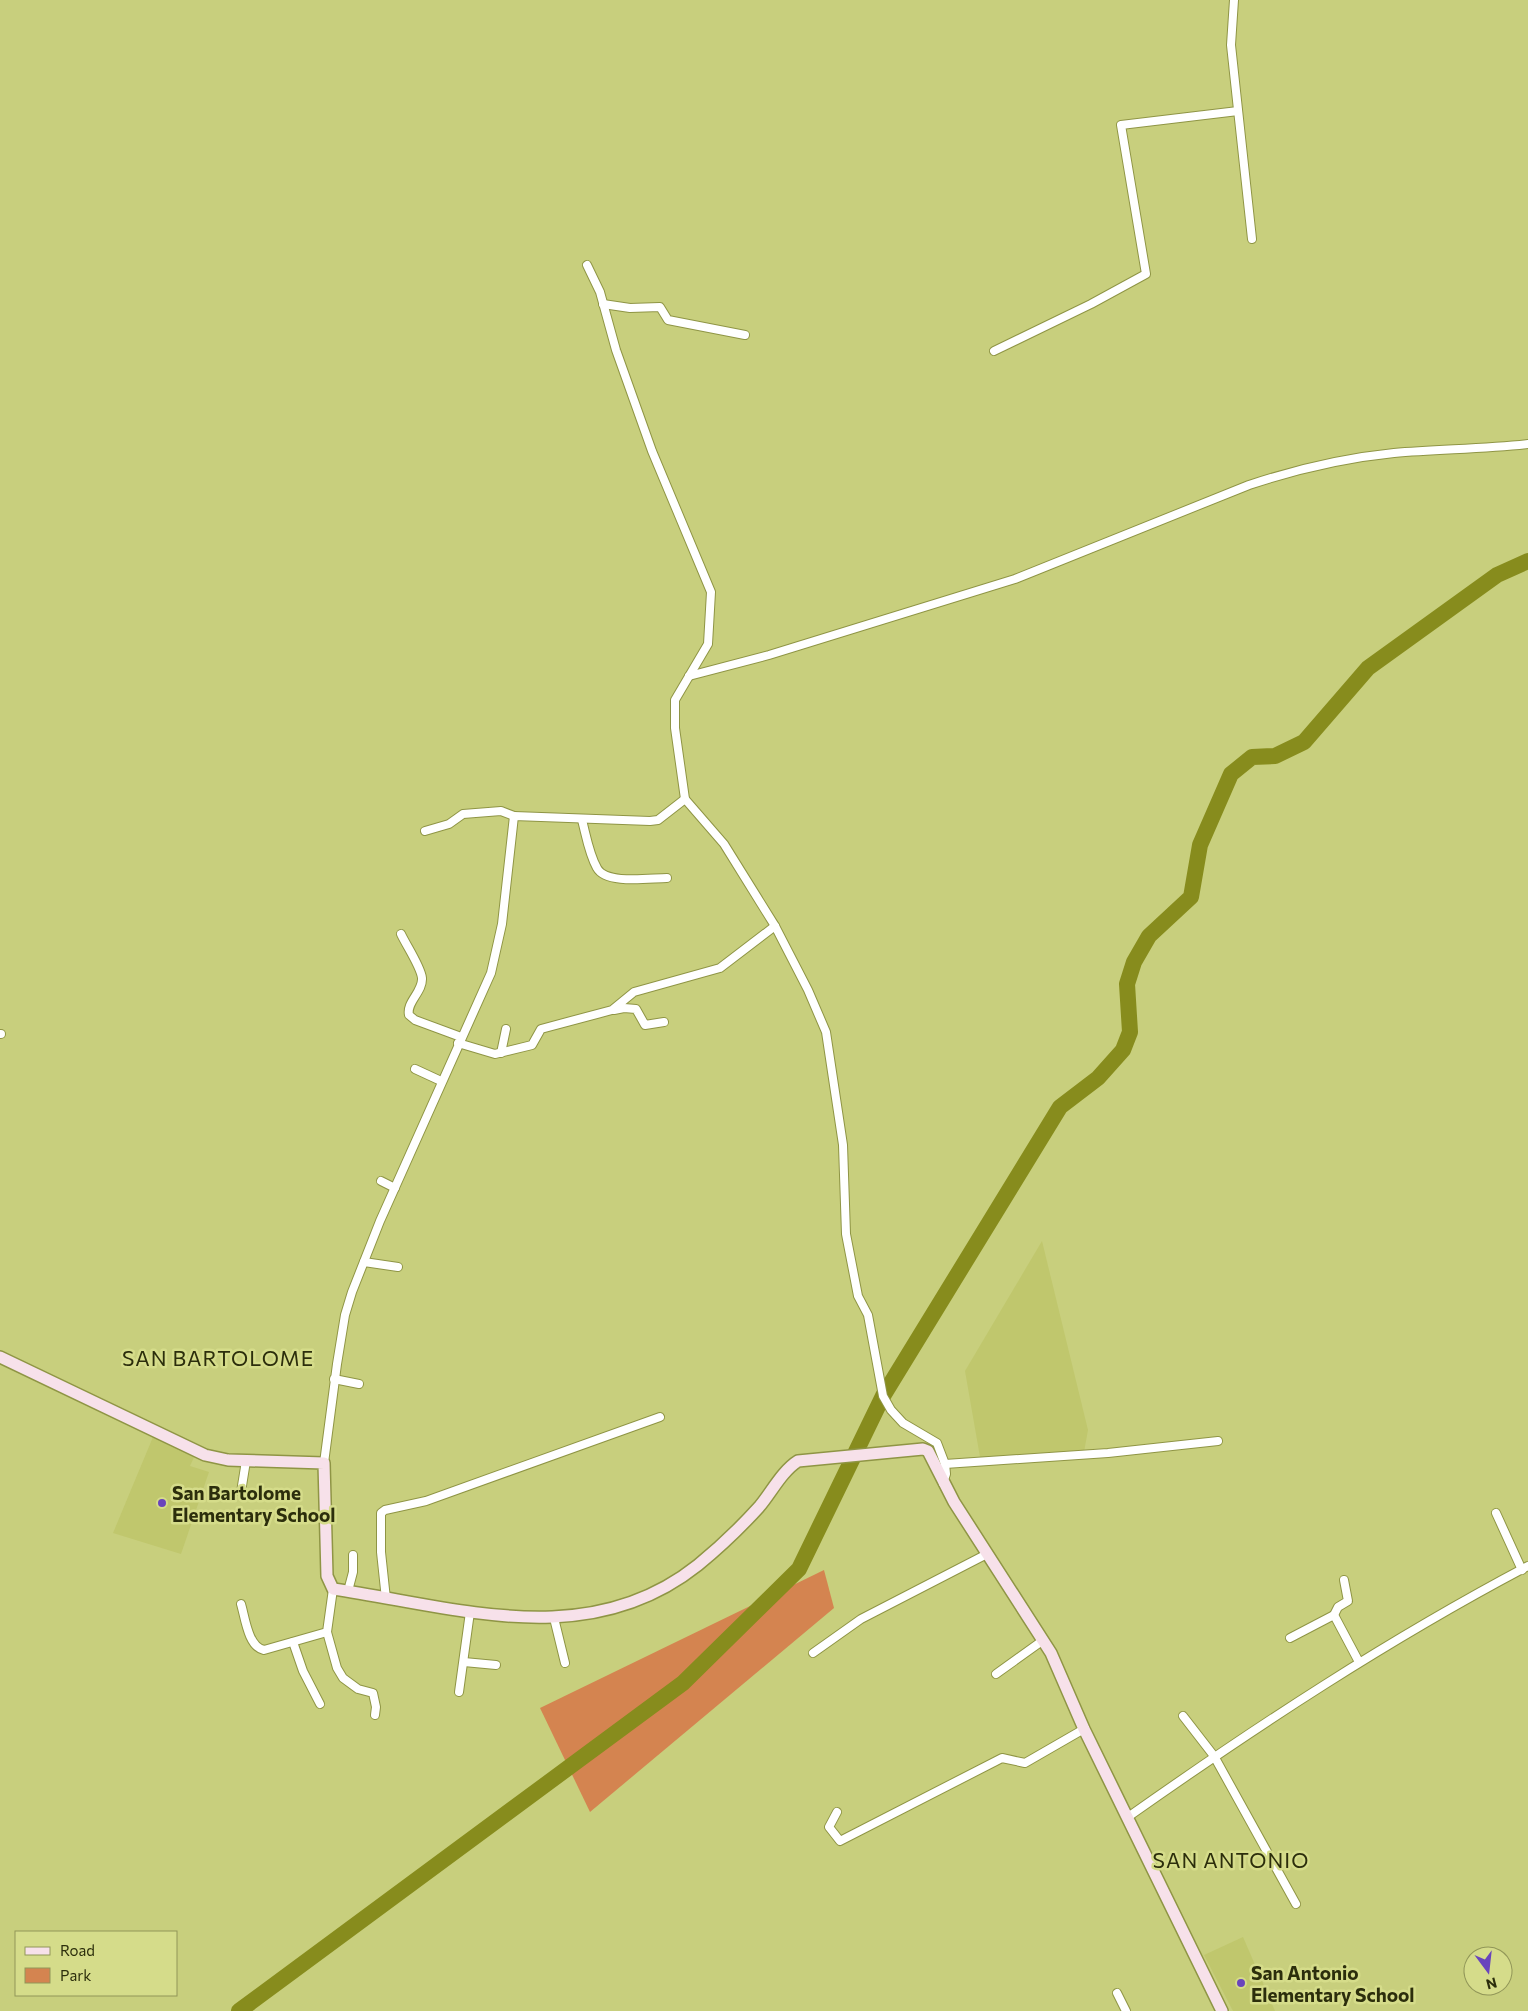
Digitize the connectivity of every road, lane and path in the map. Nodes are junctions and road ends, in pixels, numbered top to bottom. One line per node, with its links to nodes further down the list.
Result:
1 (1234, 0): 2 (street)
2 (1238, 111): 3 (street); 7 (street)
3 (1252, 239)
4 (587, 266): 5 (street)
5 (603, 304): 6 (street); 9 (street)
6 (745, 336)
7 (994, 351)
8 (1528, 444): 9 (street)
9 (689, 676): 10 (street)
10 (685, 799): 12 (street); 15 (street)
11 (514, 816): 12 (street); 13 (street); 20 (street)
12 (582, 820): 14 (street)
13 (426, 830)
14 (667, 878)
15 (775, 926): 17 (street); 35 (street)
16 (400, 934): 20 (street)
17 (612, 1010): 18 (street); 21 (street)
18 (664, 1022)
19 (506, 1029): 21 (street)
20 (459, 1040): 21 (street); 23 (street)
21 (501, 1053)
22 (415, 1069): 23 (street)
23 (441, 1081): 25 (street)
24 (382, 1180): 25 (street)
25 (395, 1188): 26 (street)
26 (364, 1262): 27 (street); 29 (street)
27 (398, 1267)
28 (0, 1357): 33 (street)
29 (334, 1379): 30 (street); 34 (street)
30 (360, 1384)
31 (660, 1417): 45 (street)
32 (1218, 1441): 35 (street)
33 (246, 1461): 34 (street); 37 (street)
34 (324, 1463): 43 (street)
35 (945, 1464): 36 (street)
36 (943, 1483): 39 (street); 49 (street)
37 (241, 1492)
38 (1496, 1513): 41 (street)
39 (987, 1554): 52 (street); 54 (street)
40 (353, 1555): 44 (street)
41 (1525, 1568): 56 (street)
42 (1344, 1580): 48 (street)
43 (333, 1589): 44 (street); 50 (street)
44 (348, 1592): 45 (street)
45 (386, 1599): 47 (street)
46 (241, 1604): 53 (street)
47 (470, 1612): 49 (street); 55 (street)
48 (1334, 1615): 51 (street); 56 (street)
49 (554, 1618): 57 (street)
50 (327, 1632): 53 (street); 62 (street)
51 (1290, 1638)
52 (1042, 1641): 59 (street); 64 (street)
53 (293, 1642): 61 (street)
54 (813, 1653)
55 (464, 1662): 58 (street); 60 (street)
56 (1359, 1662): 65 (street)
57 (565, 1663)
58 (496, 1665)
59 (996, 1674)
60 (459, 1692)
61 (320, 1704)
62 (375, 1716)
63 (1183, 1716): 65 (street)
64 (1084, 1729): 66 (street); 67 (street)
65 (1214, 1756): 67 (street); 68 (street)
66 (837, 1812)
67 (1128, 1817): 71 (street)
68 (1296, 1904)
69 (1117, 1993): 70 (street)
70 (1126, 2011)
71 (1222, 2011)

